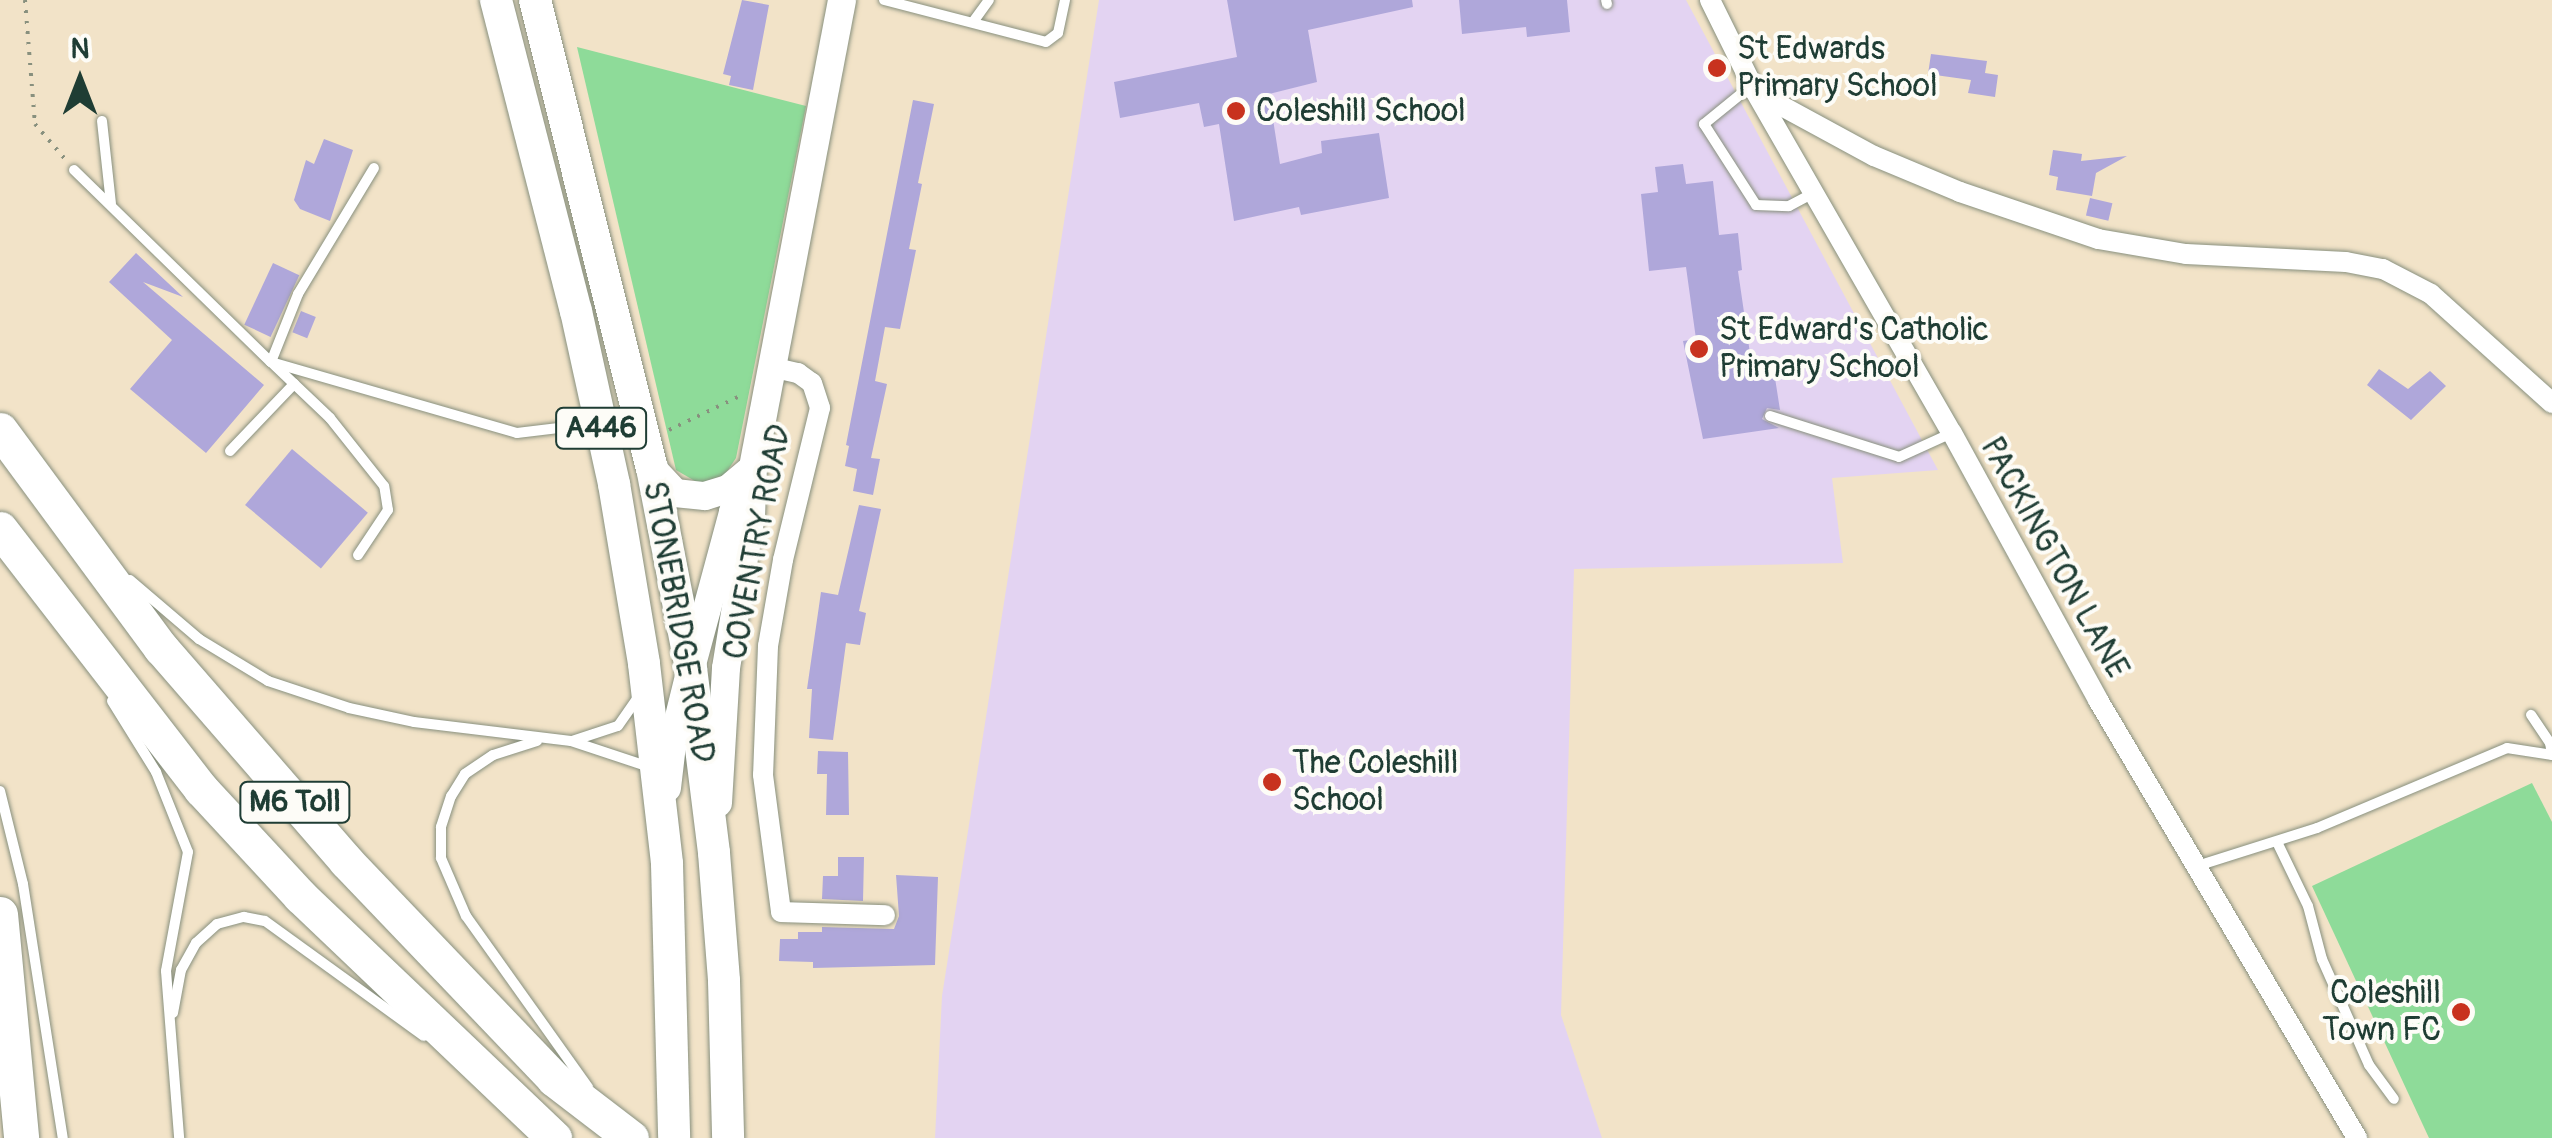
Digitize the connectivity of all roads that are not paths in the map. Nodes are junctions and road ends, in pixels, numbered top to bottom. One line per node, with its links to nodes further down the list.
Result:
1 (496, 0): 20 (highway, STONEBRIDGE ROAD / A446)
2 (535, 0): 21 (highway, STONEBRIDGE ROAD / A446)
3 (842, 0): 16 (main road, COVENTRY ROAD)
4 (884, 0): 8 (lane)
5 (989, 0): 8 (lane)
6 (1065, 0): 8 (lane)
7 (1710, 0): 9 (street, PACKINGTON LANE)
8 (973, 22)
9 (1753, 88): 13 (street, PACKINGTON LANE); 13 (lane); 18 (street)
10 (102, 121): 14 (lane)
11 (374, 168): 15 (lane)
12 (74, 170): 14 (lane)
13 (1814, 193): 23 (street, PACKINGTON LANE)
14 (111, 205): 15 (lane)
15 (271, 362): 17 (lane); 20 (lane)
16 (769, 374): 26 (main road, COVENTRY ROAD); 45 (street, COVENTRY ROAD)
17 (294, 384): 24 (lane); 29 (lane)
18 (2552, 404)
19 (1770, 416): 23 (lane)
20 (600, 424): 21 (lane); 31 (highway, STONEBRIDGE ROAD / A446)
21 (650, 426): 25 (highway, STONEBRIDGE ROAD / A446)
22 (0, 430): 28 (highway, M6 Toll)
23 (1952, 432): 43 (street, PACKINGTON LANE)
24 (230, 451)
25 (652, 468): 26 (main road); 32 (highway, STONEBRIDGE ROAD / A446)
26 (753, 468): 32 (main road); 41 (main road)
27 (0, 529): 30 (highway, M6 Toll)
28 (76, 533): 36 (lane); 50 (highway, M6 Toll)
29 (358, 555)
30 (40, 585): 33 (lane); 47 (highway, M6 Toll)
31 (644, 664): 37 (lane); 38 (highway, STONEBRIDGE ROAD / A446)
32 (690, 668): 41 (highway, STONEBRIDGE ROAD / A446); 42 (main road)
33 (98, 678)
34 (108, 694): 46 (lane)
35 (2531, 715): 40 (lane)
36 (543, 739): 37 (lane); 50 (lane)
37 (571, 741): 38 (lane)
38 (657, 770): 42 (highway, STONEBRIDGE ROAD / A446)
39 (0, 790): 52 (lane)
40 (2277, 842): 43 (lane); 48 (lane)
41 (714, 852): 55 (highway, STONEBRIDGE ROAD / A446)
42 (668, 864): 49 (highway, STONEBRIDGE ROAD / A446)
43 (2196, 866): 56 (street, PACKINGTON LANE)
44 (0, 914): 51 (highway)
45 (885, 915)
46 (171, 1024): 47 (lane); 53 (lane)
47 (505, 1095): 54 (highway, M6 Toll)
48 (2394, 1099)
49 (674, 1125)
50 (624, 1133)
51 (21, 1138)
52 (63, 1138)
53 (179, 1138)
54 (554, 1138)
55 (728, 1138)
56 (2357, 1138)

